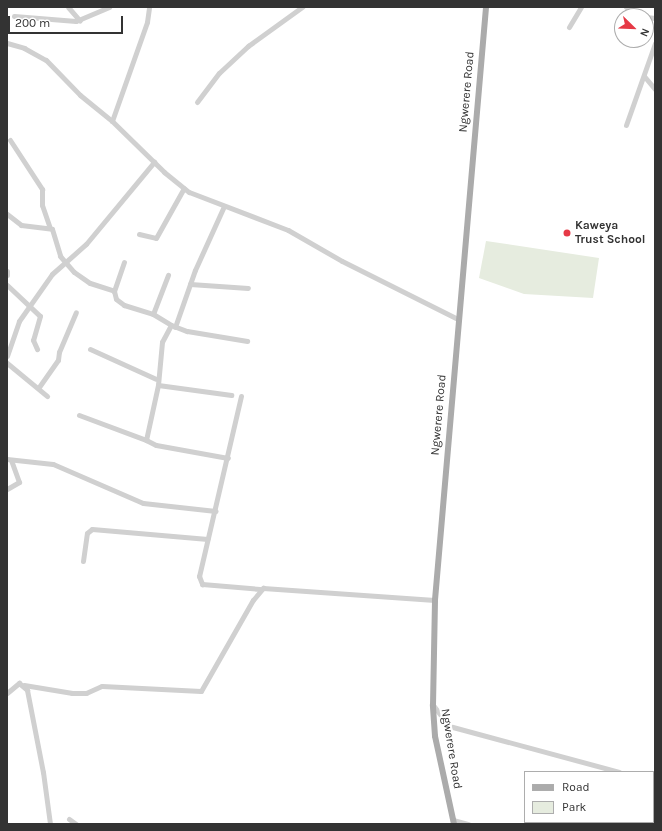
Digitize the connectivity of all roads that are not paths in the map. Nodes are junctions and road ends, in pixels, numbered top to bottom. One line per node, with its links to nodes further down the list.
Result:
1 (68, 7): 8 (street)
2 (109, 7): 8 (street)
3 (149, 7): 15 (street)
4 (302, 7): 14 (street)
5 (486, 7): 36 (main road, Ngwerere Road)
6 (581, 7): 9 (street)
7 (14, 16): 8 (street)
8 (80, 21)
9 (569, 27)
10 (655, 43): 12 (street)
11 (8, 45): 15 (street)
12 (644, 76): 13 (street); 16 (street)
13 (655, 89)
14 (197, 102)
15 (112, 121): 18 (street)
16 (626, 125)
17 (10, 140): 22 (street)
18 (154, 162): 19 (street); 24 (street)
19 (184, 188): 20 (street); 23 (street)
20 (224, 206): 29 (street); 36 (street)
21 (7, 214): 22 (street)
22 (50, 228): 24 (street)
23 (140, 234)
24 (65, 262): 32 (street); 33 (street)
25 (124, 262): 32 (street)
26 (7, 271): 27 (street)
27 (7, 275)
28 (168, 275): 35 (street)
29 (190, 284): 31 (street); 37 (street)
30 (7, 285): 33 (street)
31 (248, 288)
32 (114, 291): 35 (street)
33 (30, 307): 39 (street); 41 (street)
34 (76, 312): 44 (street)
35 (153, 314): 37 (street)
36 (458, 319): 57 (main road, Ngwerere Road)
37 (173, 326): 38 (street); 43 (street)
38 (248, 341)
39 (37, 349)
40 (90, 349): 43 (street)
41 (7, 356)
42 (7, 363): 44 (street)
43 (157, 382): 45 (street); 49 (street)
44 (38, 387): 46 (street)
45 (230, 395)
46 (47, 396)
47 (241, 396): 50 (street)
48 (79, 415): 49 (street)
49 (146, 440): 50 (street)
50 (228, 458): 53 (street)
51 (9, 459): 52 (street); 53 (street)
52 (7, 489)
53 (216, 511): 54 (street)
54 (208, 539): 55 (street); 56 (street)
55 (82, 561)
56 (260, 589): 57 (street); 58 (street)
57 (435, 600): 60 (main road, Ngwerere Road)
58 (24, 685): 59 (street); 64 (street)
59 (7, 693)
60 (433, 705): 61 (street); 63 (main road, Ngwerere Road)
61 (615, 771)
62 (69, 819): 65 (street)
63 (453, 822): 66 (street)
64 (50, 824)
65 (76, 824)
66 (468, 824)

